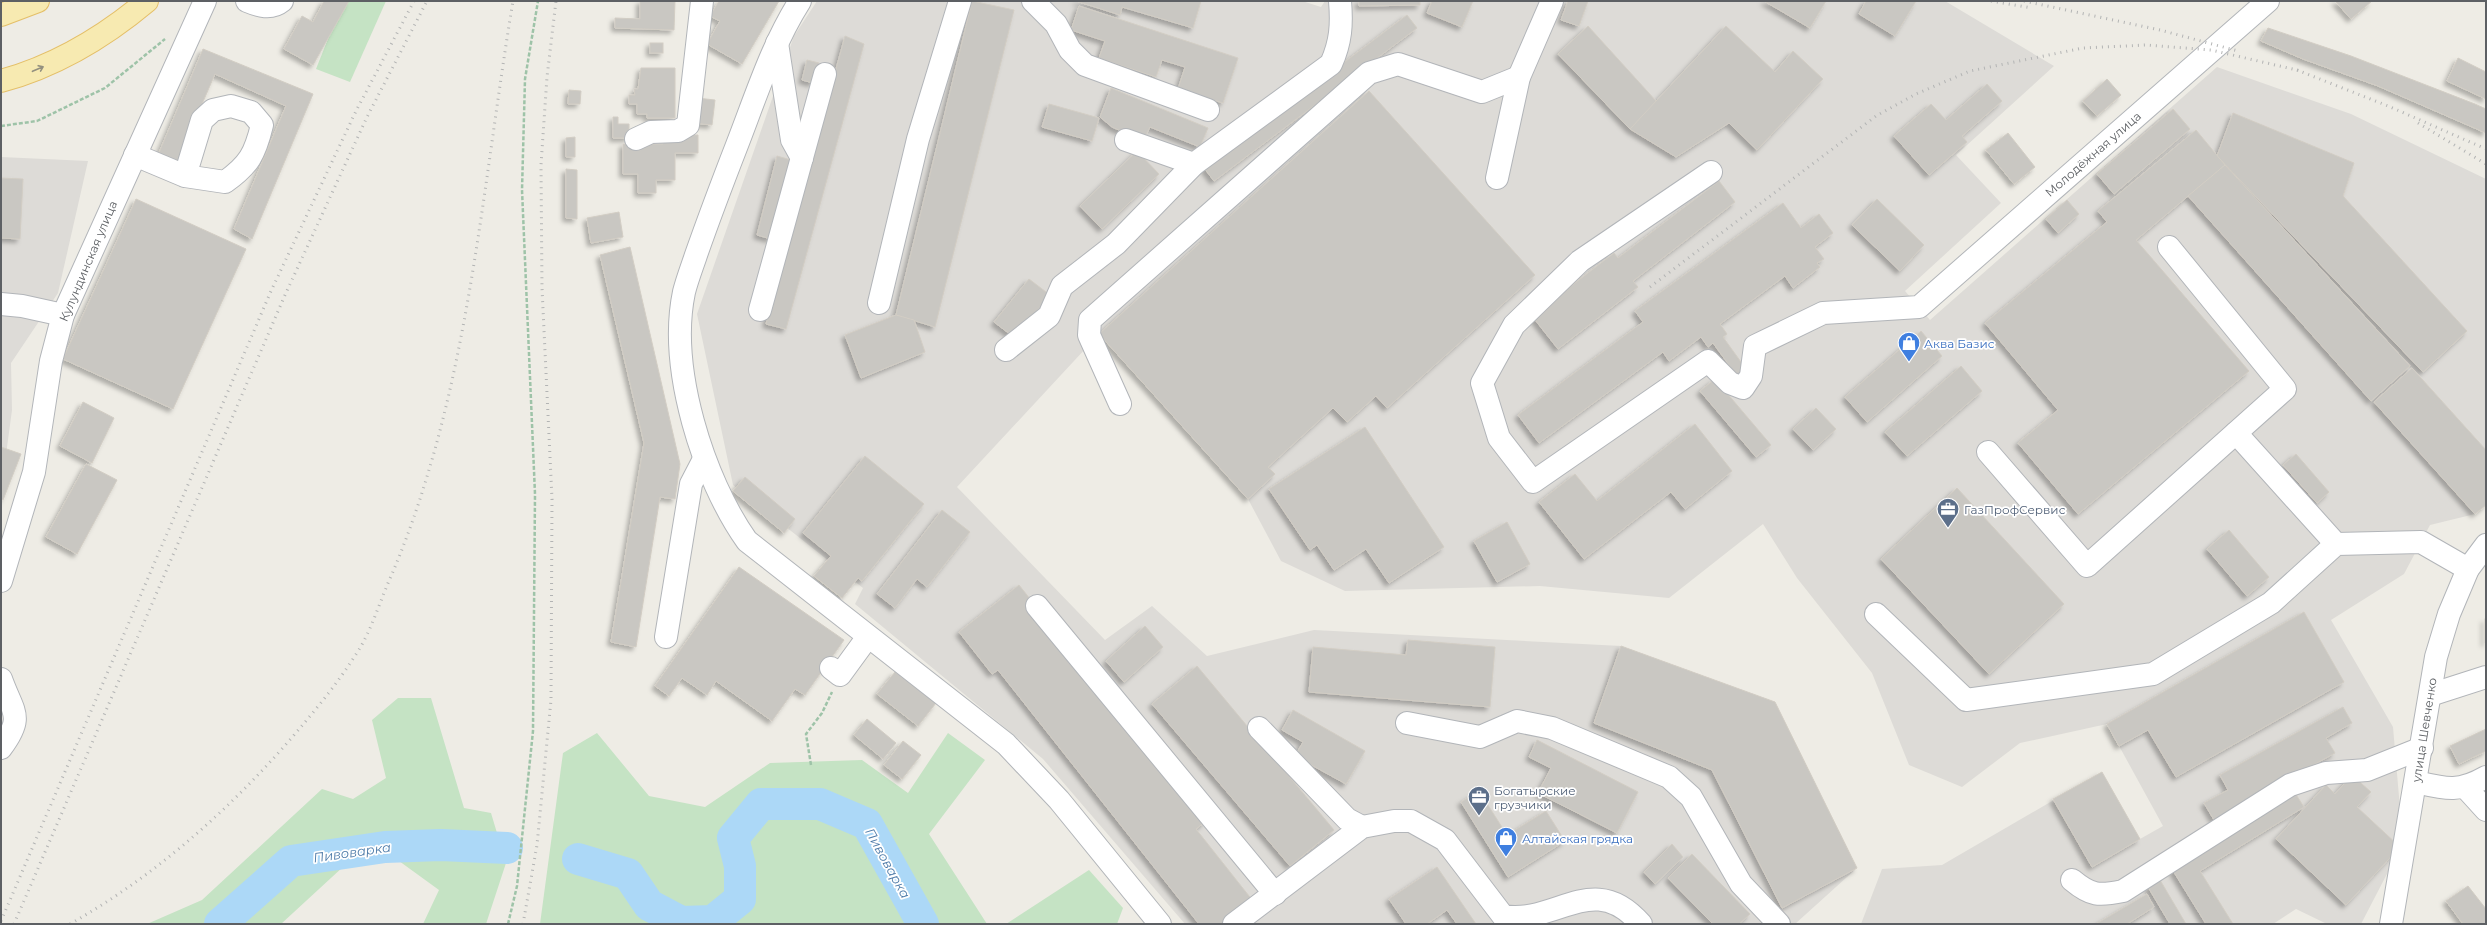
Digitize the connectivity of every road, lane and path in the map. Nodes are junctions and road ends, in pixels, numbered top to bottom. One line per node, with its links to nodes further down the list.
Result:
1 (38, 1): 14 (main road)
2 (147, 1): 19 (main road, one-way to 2)
3 (205, 1): 24 (street, Кулундинская улица)
4 (247, 1): 5 (street)
5 (282, 1)
6 (538, 1): 64 (path)
7 (702, 1): 22 (street)
8 (800, 1): 16 (street)
9 (960, 1): 31 (street)
10 (1033, 1): 20 (street)
11 (1340, 1): 26 (street)
12 (1552, 1): 18 (street)
13 (2268, 1): 27 (street, Молодёжная улица)
14 (1, 14)
15 (168, 36): 21 (path)
16 (777, 42): 25 (street); 39 (street)
17 (825, 74): 25 (street)
18 (1519, 78): 29 (street); 36 (street)
19 (1, 81)
20 (1208, 110)
21 (1, 126)
22 (636, 140)
23 (1126, 140): 26 (street)
24 (135, 155): 28 (street); 34 (street, Кулундинская улица)
25 (802, 158): 33 (street)
26 (1194, 164): 35 (street)
27 (1711, 172)
28 (185, 176)
29 (1497, 178)
30 (2169, 247): 37 (street)
31 (879, 303)
32 (1, 304): 34 (street)
33 (760, 310)
34 (63, 315): 42 (street, Кулундинская улица)
35 (1006, 350)
36 (1120, 404)
37 (2236, 433): 38 (street); 40 (street)
38 (1988, 452)
39 (704, 459): 45 (street); 46 (street)
40 (2336, 544): 41 (street); 44 (street)
41 (2480, 556): 50 (street, улица Шевченко)
42 (1, 581)
43 (1037, 606): 62 (street)
44 (1876, 614)
45 (666, 637)
46 (868, 638): 47 (street); 65 (street)
47 (835, 672): 55 (path)
48 (2486, 677): 50 (street)
49 (1, 679): 53 (street)
50 (2430, 695): 54 (street, улица Шевченко)
51 (1407, 723): 68 (street)
52 (1258, 728): 60 (street)
53 (1, 748)
54 (2422, 748): 57 (street, улица Шевченко); 61 (street)
55 (811, 765)
56 (2486, 776): 58 (street)
57 (2416, 782): 58 (street); 69 (street, улица Шевченко)
58 (2466, 788): 59 (street)
59 (2486, 810)
60 (1362, 828): 62 (street); 63 (street)
61 (2072, 880)
62 (1275, 894): 66 (street)
63 (1547, 921): 67 (street)
64 (508, 924)
65 (1160, 924)
66 (1234, 924)
67 (1641, 924)
68 (1780, 924)
69 (2391, 924)

